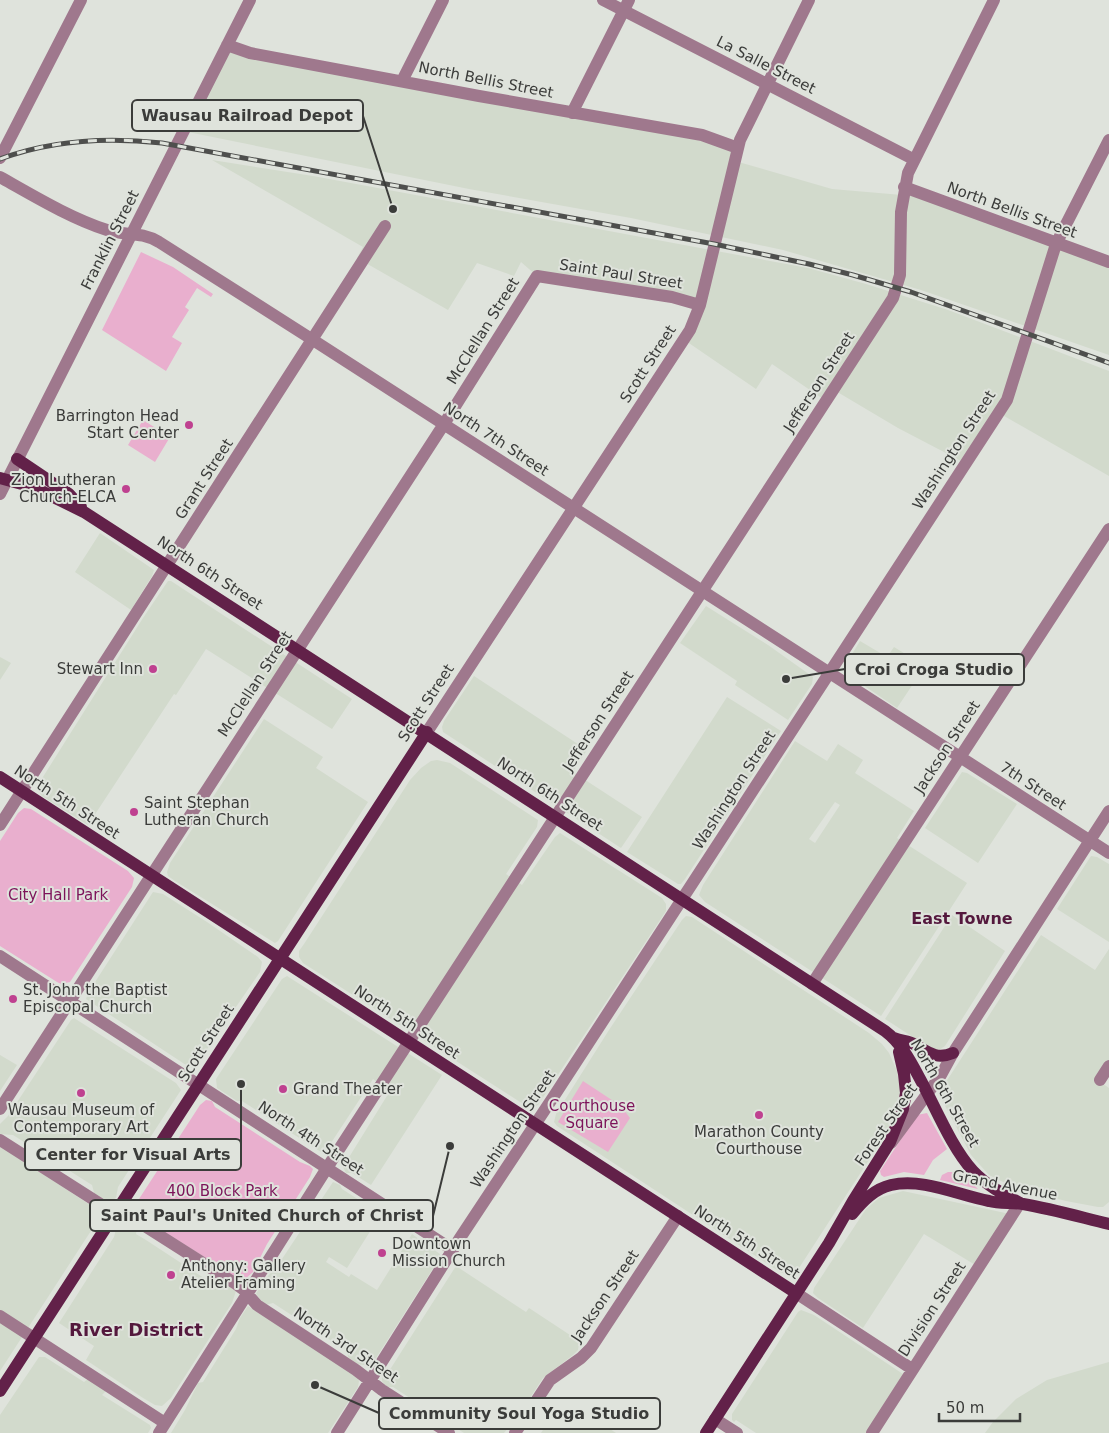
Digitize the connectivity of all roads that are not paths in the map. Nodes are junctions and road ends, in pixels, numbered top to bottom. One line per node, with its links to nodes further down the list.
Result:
1 (81, 0): 14 (street)
2 (250, 0): 8 (street, Franklin Street)
3 (444, 0): 9 (street)
4 (603, 0): 7 (street, La Salle Street)
5 (810, 0): 10 (street, Scott Street)
6 (994, 0): 15 (street, Jefferson Street)
7 (626, 5): 10 (street, La Salle Street); 11 (street)
8 (227, 45): 9 (street, North Bellis Street); 19 (street, Franklin Street)
9 (402, 81): 11 (street, North Bellis Street)
10 (768, 84): 13 (street, Scott Street); 15 (street, La Salle Street)
11 (572, 113): 13 (street, North Bellis Street)
12 (1109, 140): 20 (street, Washington Street)
13 (738, 148): 23 (street, Scott Street)
14 (0, 158)
15 (913, 159): 17 (street, Jefferson Street)
16 (0, 177): 19 (street, North 7th Street)
17 (904, 187): 20 (street, North Bellis Street); 33 (street, Jefferson Street)
18 (385, 226): 24 (street, Grant Street)
19 (132, 233): 24 (street, North 7th Street); 26 (street, Franklin Street)
20 (1056, 244): 21 (street, North Bellis Street); 35 (street, Washington Street)
21 (1109, 262)
22 (537, 276): 23 (street, Saint Paul Street); 25 (street, McClellan Street)
23 (700, 304): 29 (street, Scott Street)
24 (313, 340): 25 (street, North 7th Street); 32 (street, Grant Street)
25 (444, 424): 29 (street, North 7th Street); 34 (street, McClellan Street)
26 (17, 459): 27 (street, Franklin Street); 30 (main road)
27 (4, 479): 28 (street, Franklin Street); 30 (main road, North 6th Street)
28 (0, 494)
29 (573, 508): 33 (street, North 7th Street); 36 (street, Scott Street)
30 (84, 512): 32 (main road, North 6th Street)
31 (1109, 529): 37 (street, Jackson Street)
32 (167, 565): 34 (main road, North 6th Street); 39 (street, Grant Street)
33 (703, 592): 35 (street, North 7th Street); 41 (street, Jefferson Street)
34 (297, 650): 36 (main road, North 6th Street); 45 (street, McClellan Street)
35 (829, 673): 37 (street, North 7th Street); 46 (street, Washington Street)
36 (427, 732): 41 (main road, North 6th Street); 48 (main road, Scott Street)
37 (960, 758): 43 (street, 7th Street); 49 (street, Jackson Street)
38 (0, 777): 39 (main road, North 5th Street)
39 (21, 791): 42 (street, Grant Street); 45 (main road, North 5th Street)
40 (1109, 810): 43 (street, Forest Street)
41 (555, 817): 46 (main road, North 6th Street); 52 (street, Jefferson Street)
42 (0, 825)
43 (1089, 841): 44 (street, 7th Street); 53 (street, Forest Street)
44 (1109, 853)
45 (150, 875): 48 (main road, North 5th Street); 50 (street, McClellan Street)
46 (683, 899): 49 (main road, North 6th Street); 59 (street, Washington Street)
47 (0, 956): 50 (street, North 4th Street)
48 (280, 960): 52 (main road, North 5th Street); 56 (main road, Scott Street)
49 (812, 984): 51 (main road, North 6th Street)
50 (70, 1001): 56 (street, North 4th Street); 58 (street, McClellan Street)
51 (894, 1038): 53 (main road); 57 (main road, North 6th Street); 61 (main road)
52 (409, 1042): 59 (main road, North 5th Street); 62 (street, Jefferson Street)
53 (953, 1053): 57 (street, Forest Street)
54 (1109, 1066): 55 (street)
55 (1100, 1080)
56 (198, 1085): 62 (street, North 4th Street); 64 (main road, Scott Street)
57 (928, 1093): 61 (street, Forest Street); 63 (main road, North 6th Street)
58 (0, 1109)
59 (536, 1124): 65 (main road, North 5th Street); 68 (street, Washington Street)
60 (0, 1140): 64 (street, North 3rd Street)
61 (888, 1147): 67 (main road, Forest Street)
62 (327, 1168): 68 (street, North 4th Street); 69 (street, Jefferson Street)
63 (1020, 1203): 66 (main road, Grand Avenue); 67 (main road, Grand Avenue); 73 (street, Division Street)
64 (116, 1213): 69 (street, North 3rd Street); 72 (main road, Scott Street)
65 (678, 1216): 70 (main road, North 5th Street); 80 (street, Jackson Street)
66 (1109, 1223)
67 (829, 1244): 70 (main road, Forest Street)
68 (453, 1250): 74 (street, Washington Street)
69 (247, 1292): 74 (street, North 3rd Street); 77 (street, Jefferson Street)
70 (796, 1293): 73 (street); 76 (main road, Forest Street)
71 (0, 1316): 72 (street)
72 (34, 1338): 75 (main road, Scott Street); 77 (street)
73 (912, 1369): 83 (street, Division Street)
74 (371, 1380): 78 (street, Washington Street); 79 (street, North 3rd Street)
75 (0, 1391)
76 (715, 1419): 81 (main road, Forest Street); 82 (street)
77 (162, 1428)
78 (337, 1433)
79 (449, 1433)
80 (515, 1433)
81 (706, 1433)
82 (737, 1433)
83 (872, 1433)

